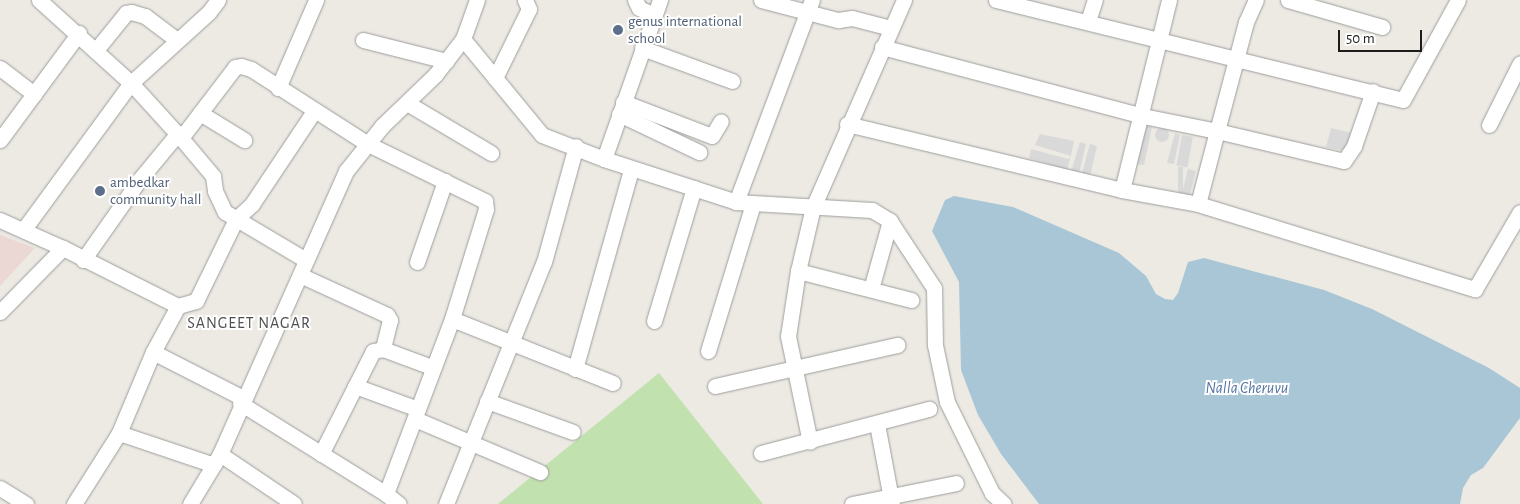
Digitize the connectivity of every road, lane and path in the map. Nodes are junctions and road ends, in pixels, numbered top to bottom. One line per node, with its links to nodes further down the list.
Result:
1 (39, 0): 21 (street)
2 (218, 0): 23 (street)
3 (316, 0): 36 (street)
4 (478, 0): 22 (street)
5 (525, 0): 33 (street)
6 (635, 0): 17 (street)
7 (660, 0): 17 (street)
8 (761, 0): 16 (street)
9 (904, 0): 20 (street)
10 (996, 0): 18 (street)
11 (1095, 0): 18 (street)
12 (1169, 0): 25 (street)
13 (1256, 0): 29 (street)
14 (1288, 0): 19 (street)
15 (1458, 0): 37 (street)
16 (809, 6): 20 (street); 60 (street)
17 (654, 15): 27 (street)
18 (1088, 20): 25 (street)
19 (1382, 27)
20 (891, 28): 26 (street)
21 (79, 33): 28 (street); 38 (street)
22 (463, 39): 30 (street); 33 (street)
23 (177, 40): 28 (street); 35 (street)
24 (363, 40): 30 (street)
25 (1158, 41): 29 (street); 43 (street)
26 (882, 47): 43 (street); 45 (street)
27 (642, 48): 34 (street); 40 (street)
28 (96, 50): 35 (street)
29 (1237, 58): 37 (street); 47 (street)
30 (446, 61): 39 (street)
31 (1520, 63): 46 (street)
32 (0, 68): 38 (street)
33 (495, 78): 52 (street)
34 (732, 81)
35 (131, 83): 48 (street); 68 (street)
36 (278, 88): 41 (street); 42 (street)
37 (1373, 91): 47 (street)
38 (34, 94): 49 (street)
39 (408, 103): 51 (street); 53 (street)
40 (621, 108): 44 (street); 54 (street); 55 (street)
41 (314, 110): 51 (street); 65 (street)
42 (200, 113): 48 (street); 50 (street)
43 (1143, 116): 47 (street); 59 (street)
44 (721, 122)
45 (847, 124): 59 (street); 63 (street)
46 (1489, 125)
47 (1217, 131): 62 (street)
48 (179, 136): 65 (street); 70 (street)
49 (0, 140)
50 (244, 140)
51 (368, 144): 57 (street); 71 (street)
52 (576, 146): 55 (street); 81 (street)
53 (491, 152)
54 (699, 152)
55 (604, 159): 56 (street)
56 (631, 170): 58 (street); 87 (street)
57 (445, 180): 72 (street); 79 (street)
58 (694, 188): 60 (street); 80 (street)
59 (1122, 190): 62 (street)
60 (736, 202): 61 (street)
61 (753, 204): 63 (street); 84 (street)
62 (1198, 204): 64 (street)
63 (813, 207): 67 (street); 73 (street)
64 (1520, 212)
65 (236, 219): 71 (street); 77 (street)
66 (0, 220): 68 (street)
67 (890, 221): 75 (street); 116 (street)
68 (24, 230): 69 (street)
69 (63, 248): 70 (street); 78 (street)
70 (83, 260): 77 (street)
71 (306, 260): 74 (street)
72 (417, 262)
73 (798, 270): 75 (street); 88 (street)
74 (300, 275): 83 (street); 92 (street)
75 (871, 289): 76 (street)
76 (911, 300)
77 (178, 306): 85 (street)
78 (0, 312)
79 (452, 319): 81 (street); 86 (street)
80 (654, 321)
81 (510, 342): 87 (street); 93 (street)
82 (897, 345): 88 (street)
83 (383, 349): 86 (street); 90 (street)
84 (708, 351)
85 (153, 352): 92 (street); 98 (street)
86 (434, 368): 95 (street)
87 (575, 369): 89 (street)
88 (792, 369): 91 (street); 100 (street)
89 (613, 383)
90 (355, 386): 95 (street); 102 (street)
91 (715, 386)
92 (242, 400): 102 (street); 103 (street)
93 (487, 401): 97 (street); 99 (street)
94 (929, 409): 96 (street)
95 (417, 414): 99 (street); 107 (street)
96 (877, 424): 100 (street); 108 (street)
97 (574, 432)
98 (119, 433): 103 (street); 110 (street)
99 (470, 442): 104 (street); 114 (street)
100 (810, 442): 101 (street)
101 (761, 453)
102 (321, 454): 107 (street)
103 (217, 460): 111 (street); 112 (street)
104 (540, 472)
105 (956, 483): 108 (street)
106 (0, 488): 109 (street)
107 (386, 494): 113 (street)
108 (891, 500): 115 (street)
109 (26, 504)
110 (74, 504)
111 (190, 504)
112 (294, 504)
113 (398, 504)
114 (446, 504)
115 (852, 504)
116 (1004, 504)

